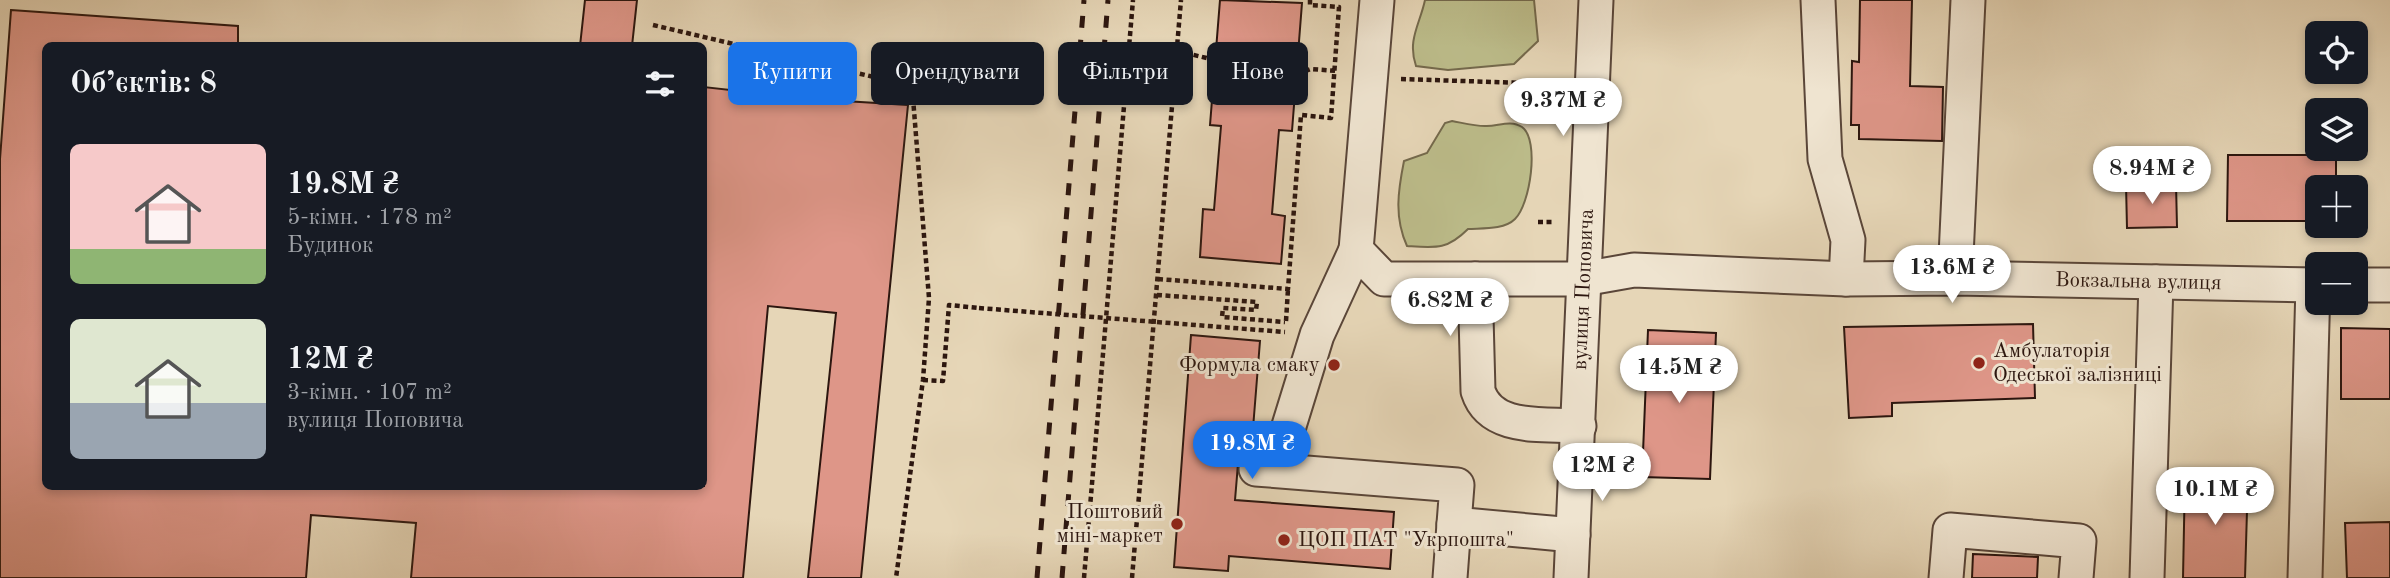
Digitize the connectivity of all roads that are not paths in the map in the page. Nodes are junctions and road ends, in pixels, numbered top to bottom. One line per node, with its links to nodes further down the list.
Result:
1 (1377, 0): 5 (street)
2 (1596, 0): 8 (street, вулиця Поповича)
3 (1818, 0): 9 (street)
4 (1968, 0): 7 (street)
5 (1356, 250): 6 (street, Вокзальна вулиця); 16 (street)
6 (1475, 278): 8 (street, Вокзальна вулиця); 15 (street)
7 (1955, 278): 9 (street, Вокзальна вулиця); 10 (street, Вокзальна вулиця)
8 (1583, 279): 9 (street, Вокзальна вулиця); 15 (street, вулиця Поповича)
9 (1846, 279)
10 (2156, 282): 11 (street, Вокзальна вулиця); 24 (street)
11 (2305, 285)
12 (2368, 285): 13 (street)
13 (2390, 285)
14 (2314, 315): 25 (street)
15 (1579, 426): 19 (street, вулиця Поповича)
16 (1289, 429)
17 (1256, 469): 18 (street)
18 (1454, 524): 19 (street); 20 (street)
19 (1573, 535): 21 (street, вулиця Поповича)
20 (1450, 578)
21 (1571, 578)
22 (1946, 578): 23 (street)
23 (2076, 578)
24 (2147, 578)
25 (2305, 578)

